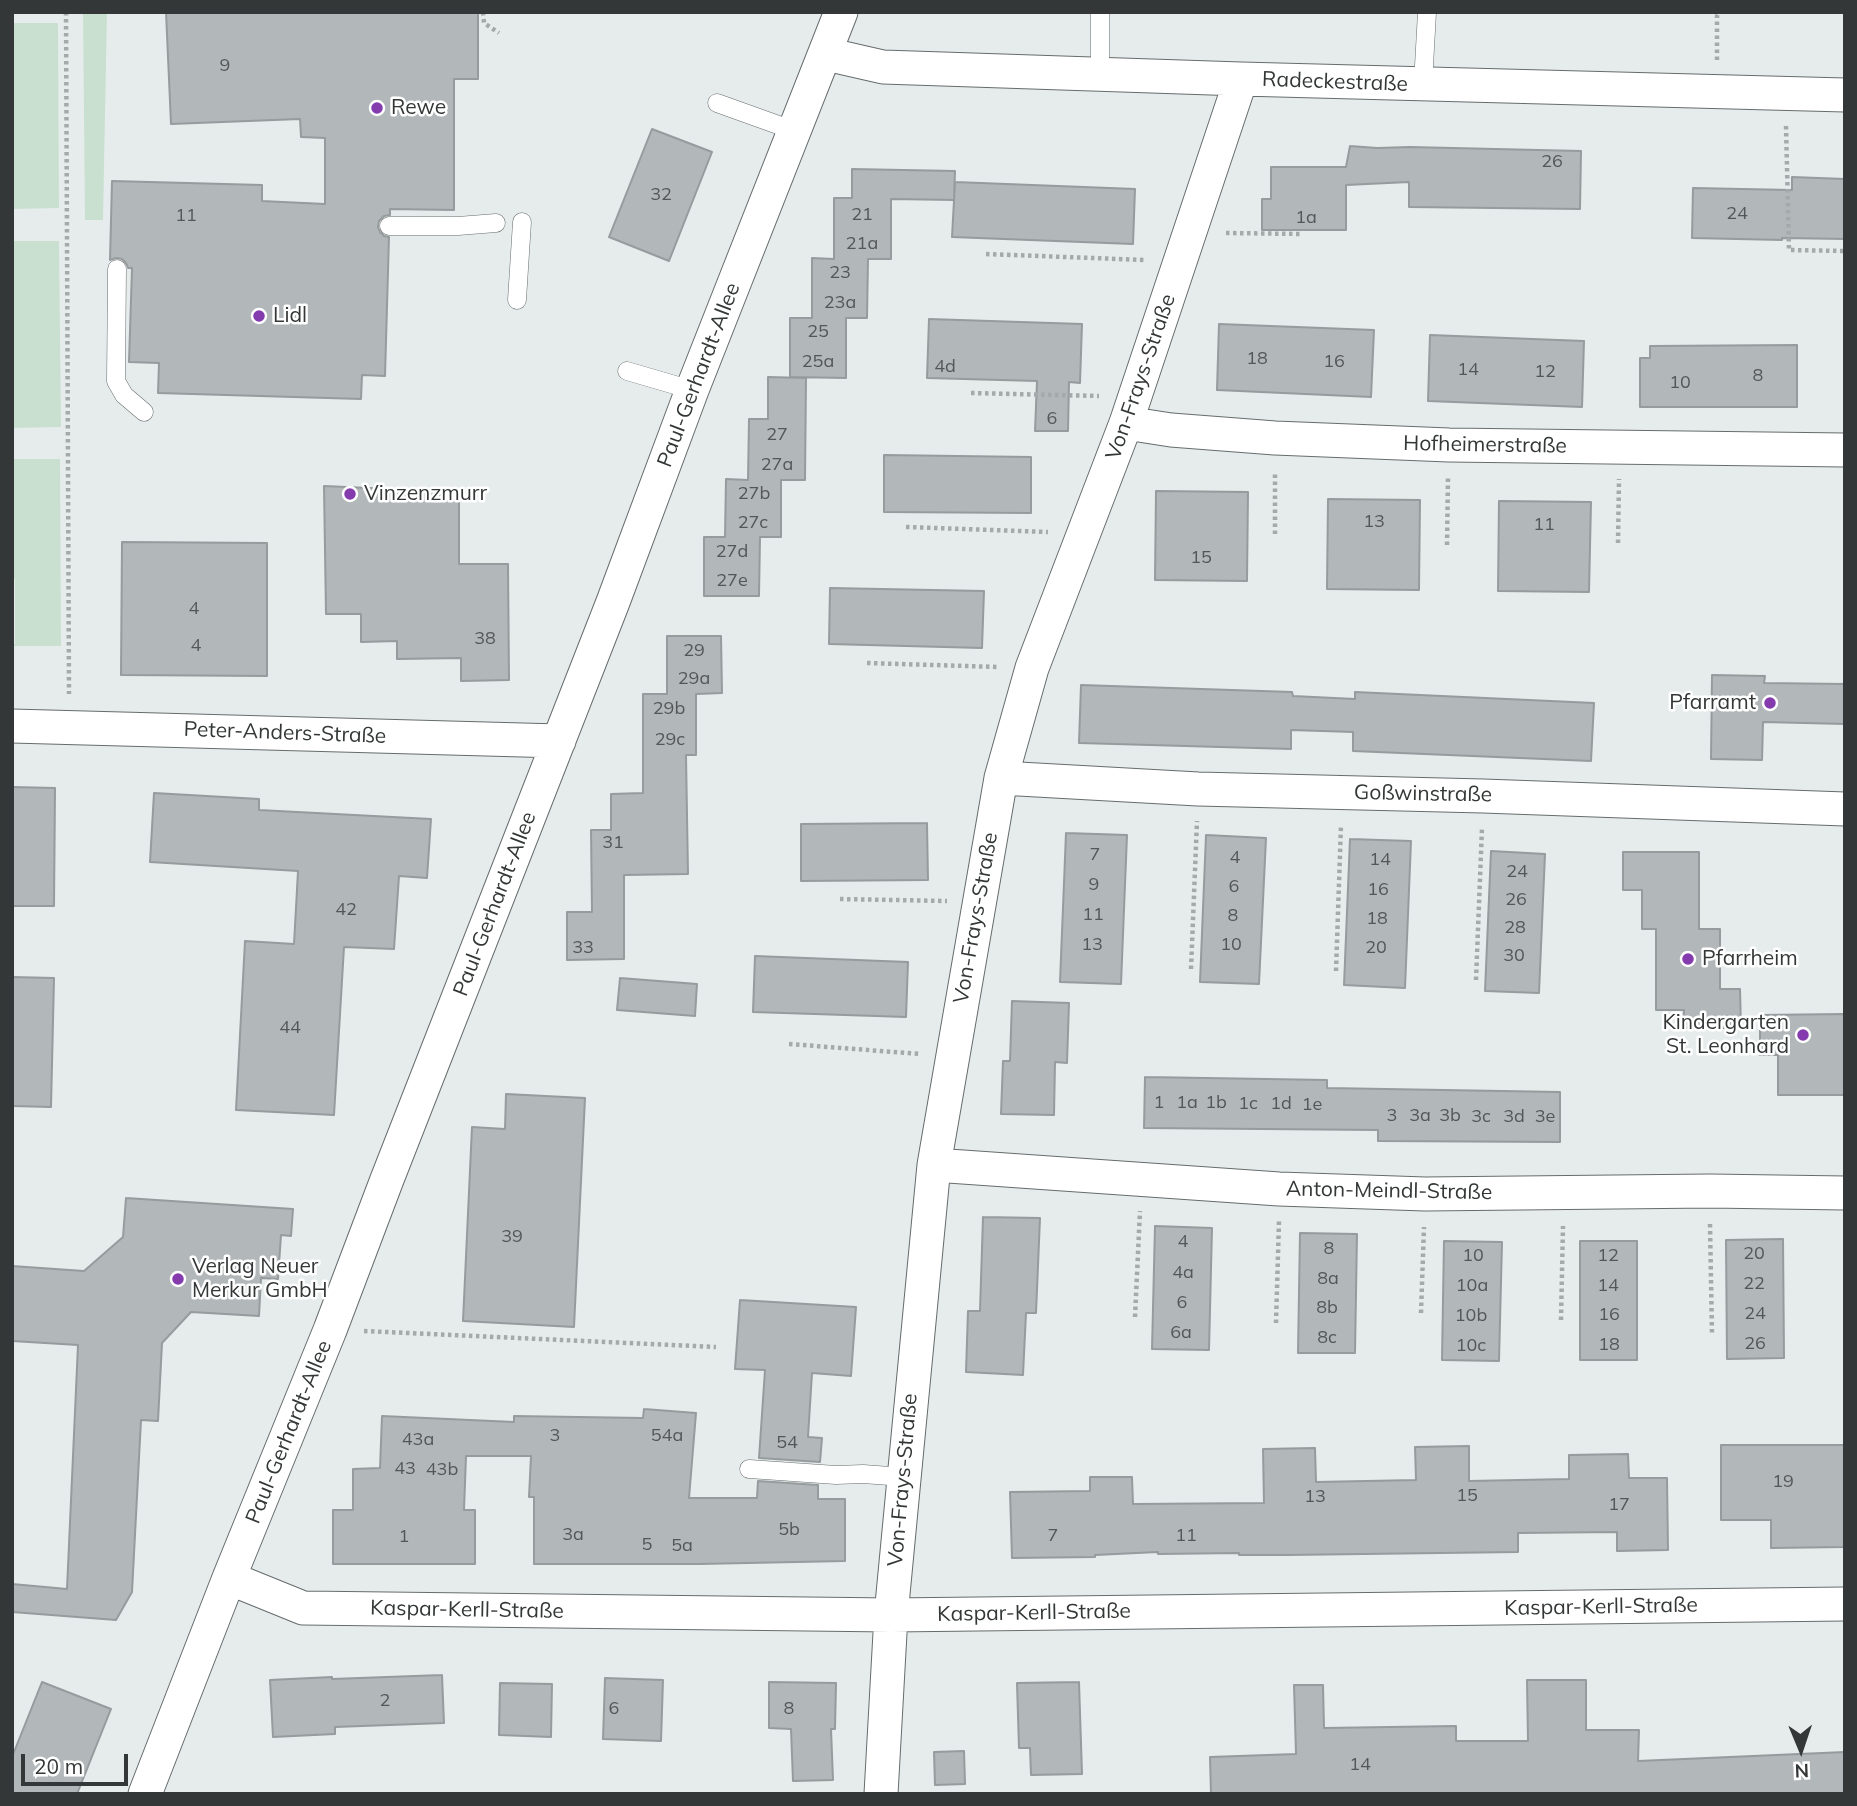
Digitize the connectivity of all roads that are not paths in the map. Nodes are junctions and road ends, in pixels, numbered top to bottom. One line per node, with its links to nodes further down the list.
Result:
1 (841, 12): 4 (street, Paul-Gerhardt-Allee)
2 (1100, 12): 5 (lane)
3 (1427, 12): 7 (lane)
4 (826, 54): 5 (street, Radeckestraße); 10 (street, Paul-Gerhardt-Allee)
5 (1100, 74): 6 (street, Radeckestraße)
6 (1241, 79): 7 (street, Radeckestraße); 18 (street, Von-Frays-Straße)
7 (1423, 84): 8 (street, Radeckestraße)
8 (1845, 95)
9 (717, 103): 10 (lane)
10 (795, 131): 17 (street, Paul-Gerhardt-Allee)
11 (522, 222): 15 (lane)
12 (496, 223): 13 (lane)
13 (389, 226)
14 (117, 269): 19 (lane)
15 (517, 300)
16 (627, 371): 17 (lane)
17 (692, 390): 22 (street, Paul-Gerhardt-Allee)
18 (1131, 410): 20 (street, Hofheimerstraße); 23 (street, Von-Frays-Straße)
19 (144, 412)
20 (1845, 450)
21 (12, 726): 22 (street, Peter-Anders-Straße)
22 (559, 741): 29 (street, Paul-Gerhardt-Allee)
23 (1001, 778): 24 (street, Goßwinstraße); 25 (street, Von-Frays-Straße)
24 (1845, 809)
25 (933, 1165): 26 (street, Anton-Meindl-Straße); 28 (street, Von-Frays-Straße)
26 (1845, 1193)
27 (749, 1469): 28 (lane)
28 (903, 1477): 31 (street, Von-Frays-Straße)
29 (229, 1578): 31 (street, Kaspar-Kerll-Straße); 32 (street, Paul-Gerhardt-Allee)
30 (1845, 1604): 31 (street, Kaspar-Kerll-Straße)
31 (891, 1615): 33 (street, Von-Frays-Straße)
32 (145, 1794)
33 (881, 1794)

